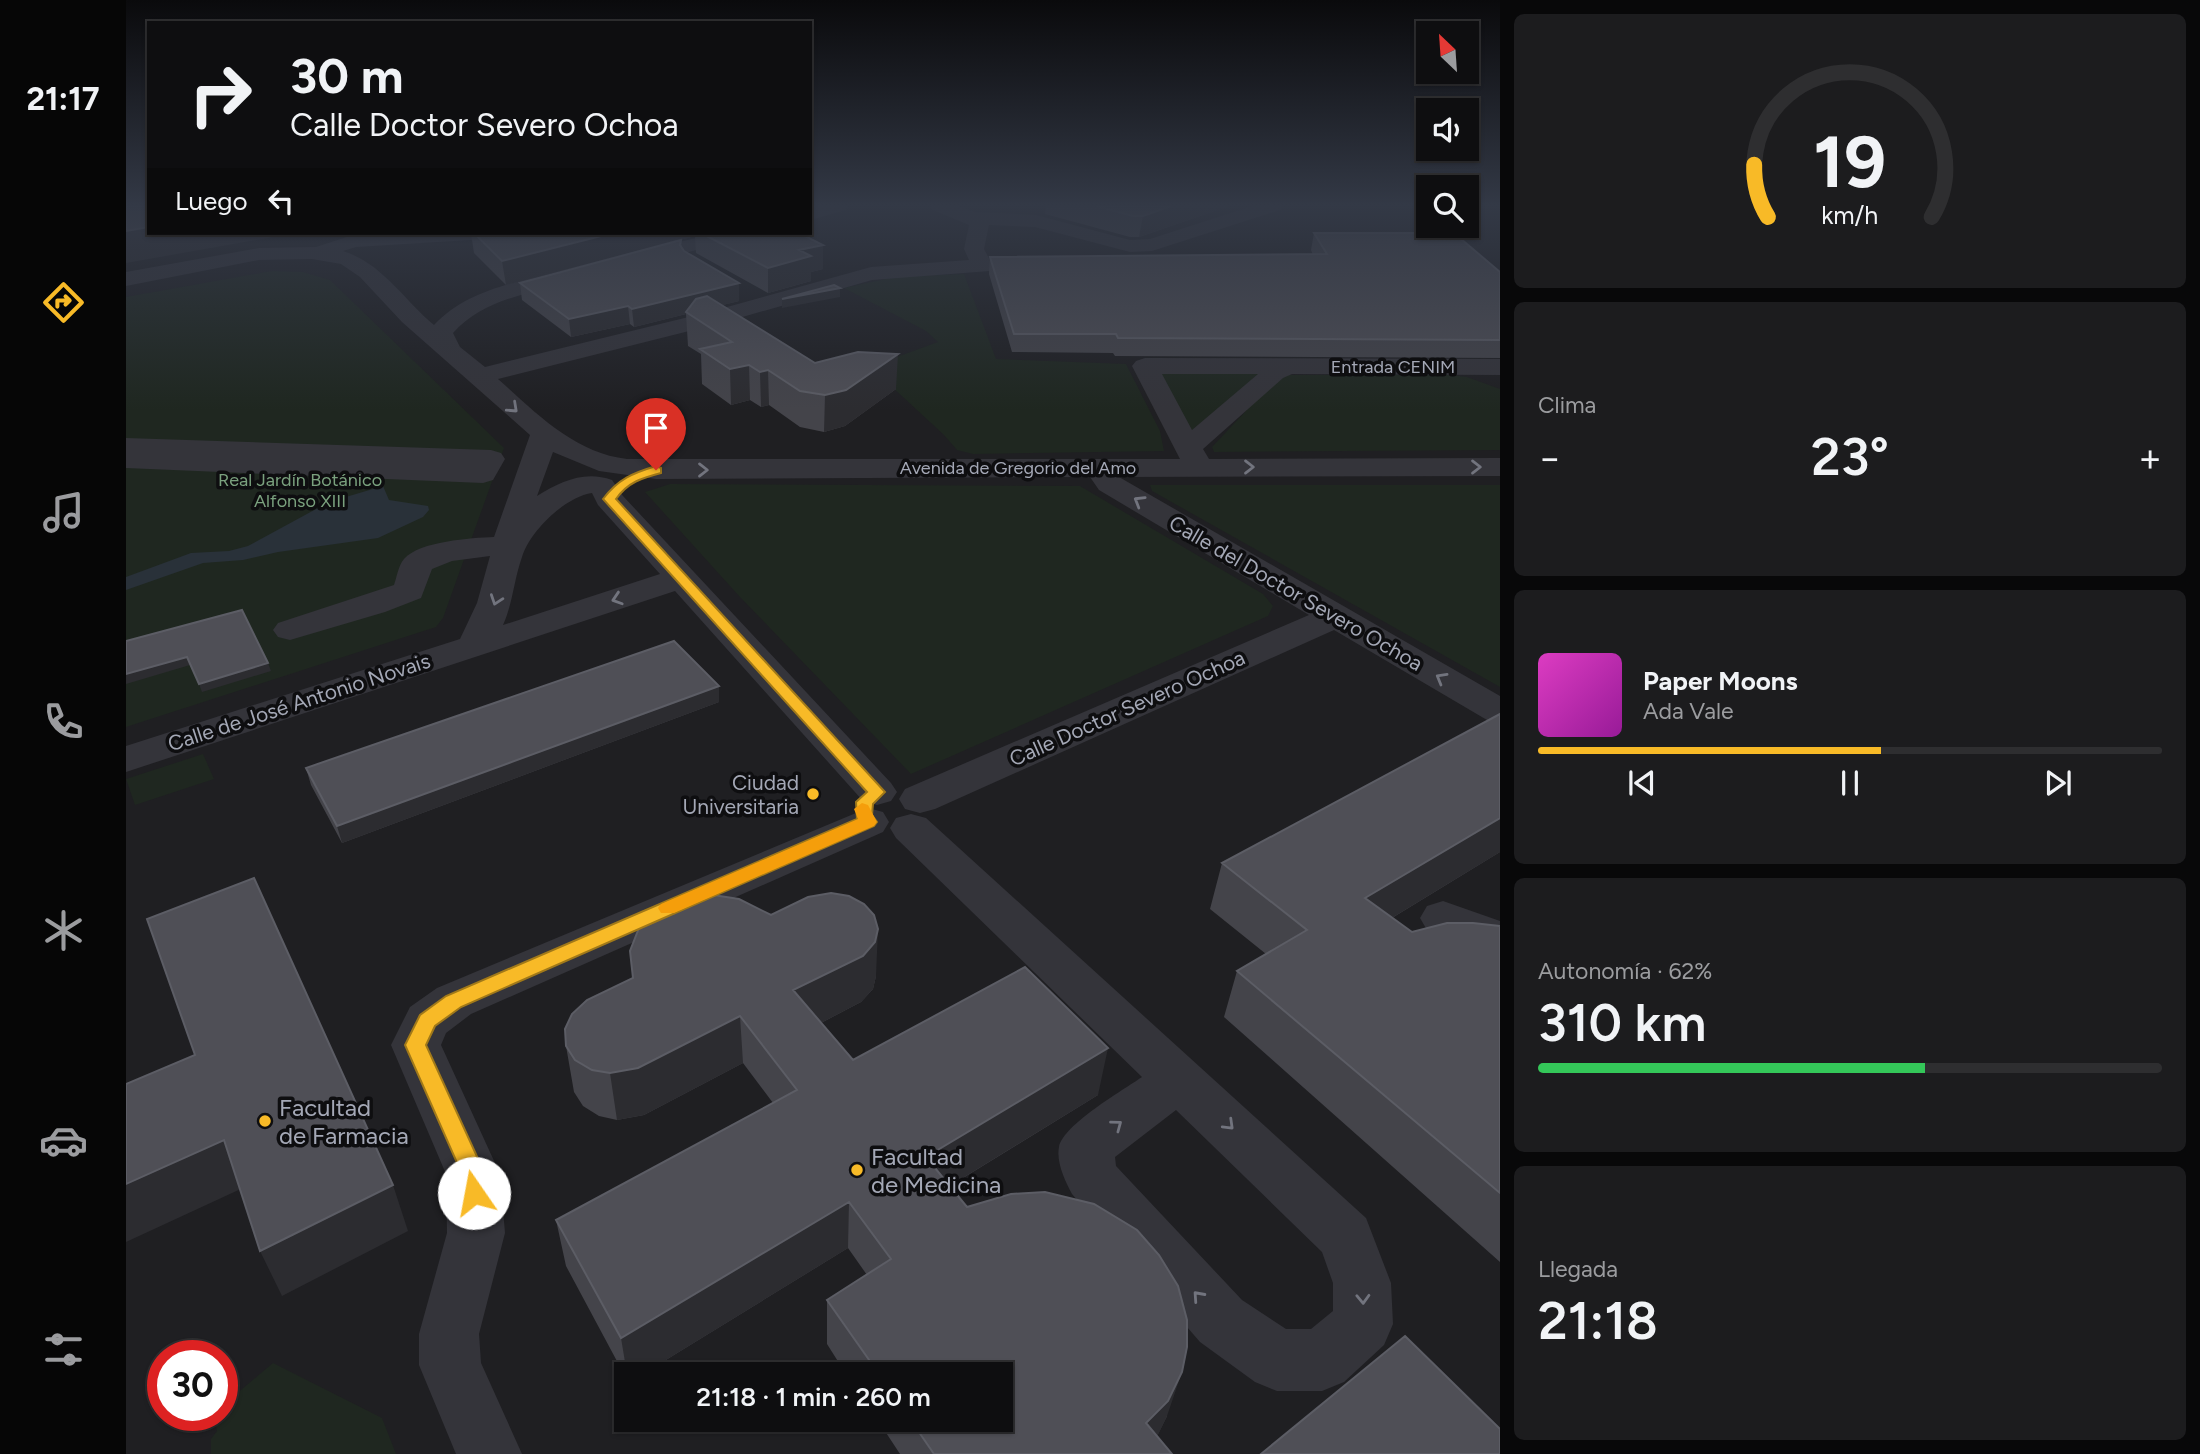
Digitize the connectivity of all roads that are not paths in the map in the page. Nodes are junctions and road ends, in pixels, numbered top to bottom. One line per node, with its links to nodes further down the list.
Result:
1 (155, 274): 5 (street)
2 (368, 274): 6 (street)
3 (583, 274): 8 (street)
4 (874, 274): 9 (street)
5 (126, 279)
6 (383, 287): 8 (street); 10 (street)
7 (740, 289): 9 (street)
8 (496, 296): 10 (street)
9 (764, 303): 14 (street)
10 (448, 346): 14 (street)
11 (1500, 366): 13 (street, Entrada CENIM)
12 (1287, 367): 13 (street, Entrada CENIM); 18 (street); 18 (street, Entrada CENIM)
13 (1456, 367): 15 (street)
14 (480, 376): 16 (street, one-way to 16)
15 (1500, 381)
16 (543, 440): 22 (street, Avenida de Gregorio del Amo); 23 (street); 24 (street)
17 (126, 446): 19 (street)
18 (1194, 458): 20 (street, Avenida de Gregorio del Amo, one-way to 20); 21 (street, Avenida de Gregorio del Amo)
19 (126, 460)
20 (1500, 467)
21 (1109, 468): 22 (street, Avenida de Gregorio del Amo, one-way to 21); 26 (street, Calle del Doctor Severo Ochoa, one-way to 21)
22 (656, 470): 23 (street)
23 (596, 492): 24 (street); 25 (street)
24 (509, 547): 27 (street); 28 (street, one-way to 28)
25 (682, 578): 28 (street, Calle de José Antonio Novais, one-way to 28); 31 (street)
26 (1334, 617): 29 (street, Calle del Doctor Severo Ochoa, one-way to 26); 31 (street, Calle Doctor Severo Ochoa)
27 (290, 631)
28 (472, 645): 30 (street, Calle de José Antonio Novais)
29 (1500, 712)
30 (126, 759)
31 (894, 810): 34 (street); 35 (street, Calle Doctor Severo Ochoa)
32 (1443, 918): 33 (street)
33 (1500, 939)
34 (1179, 1078): 34 (street, one-way to 34)
35 (489, 1454)

